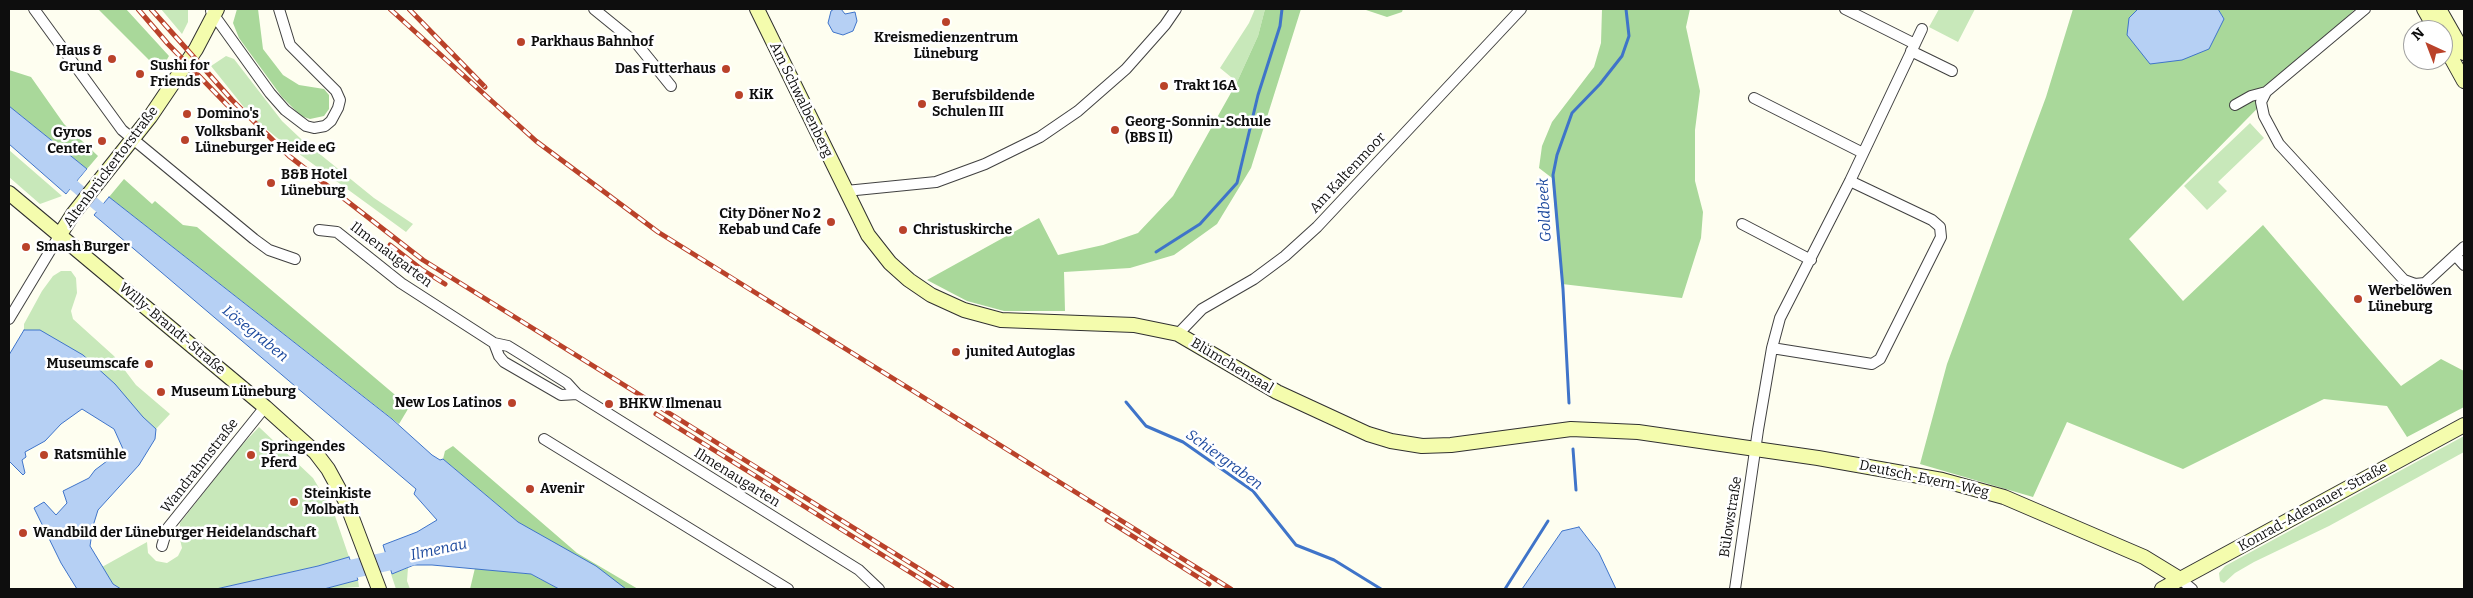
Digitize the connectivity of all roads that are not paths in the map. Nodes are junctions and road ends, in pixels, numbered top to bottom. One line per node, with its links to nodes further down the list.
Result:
1 (34, 9): 23 (street)
2 (279, 9): 11 (street)
3 (594, 9): 19 (street)
4 (757, 9): 26 (street, Am Schwalbenberg)
5 (1176, 9): 26 (street)
6 (1521, 9): 37 (street, Am Kaltenmoor)
7 (1845, 9): 14 (street)
8 (2365, 9): 20 (street)
9 (2424, 9): 12 (street)
10 (2439, 9): 15 (street)
11 (214, 11): 23 (street, Altenbrückertorstraße)
12 (2430, 20)
13 (1922, 29): 14 (street, Bülowstraße)
14 (1913, 48): 17 (street); 24 (street, Bülowstraße)
15 (2464, 53)
16 (2453, 61): 18 (street)
17 (1952, 71)
18 (2464, 81)
19 (671, 86)
20 (2266, 92): 22 (street); 32 (street)
21 (1754, 98): 24 (street)
22 (2235, 105)
23 (133, 140): 30 (street, Altenbrückertorstraße); 33 (street)
24 (1863, 153): 25 (street, Bülowstraße)
25 (1850, 181): 34 (street, Bülowstraße); 39 (street)
26 (846, 191): 37 (street, Blümchensaal)
27 (9, 193): 30 (street, Willy-Brandt-Straße)
28 (1742, 224): 34 (street)
29 (319, 230): 38 (street, Ilmenaugarten)
30 (59, 236): 36 (street, Altenbrückertorstraße); 41 (street, Willy-Brandt-Straße)
31 (2464, 246): 32 (street)
32 (2455, 255): 35 (street)
33 (294, 259)
34 (1811, 260): 39 (street, Bülowstraße)
35 (2464, 265)
36 (9, 318)
37 (1178, 334): 43 (street, Blümchensaal)
38 (494, 343): 40 (street, Ilmenaugarten); 40 (street, Ilmenaugarten)
39 (1772, 348): 45 (street, Bülowstraße)
40 (577, 394): 50 (street, Ilmenaugarten)
41 (265, 407): 46 (street, Wandrahmstraße); 48 (street, Willy-Brandt-Straße)
42 (2464, 425): 47 (street, Konrad-Adenauer-Straße)
43 (1666, 434): 45 (street, Deutsch-Evern-Weg)
44 (544, 439): 49 (street)
45 (1756, 448): 47 (street, Deutsch-Evern-Weg); 51 (street, Bülowstraße)
46 (162, 546)
47 (2180, 580): 52 (street, Konrad-Adenauer-Straße); 53 (street, Deutsch-Evern-Weg)
48 (379, 589)
49 (788, 589)
50 (879, 589)
51 (1735, 589)
52 (2162, 589)
53 (2192, 589)

